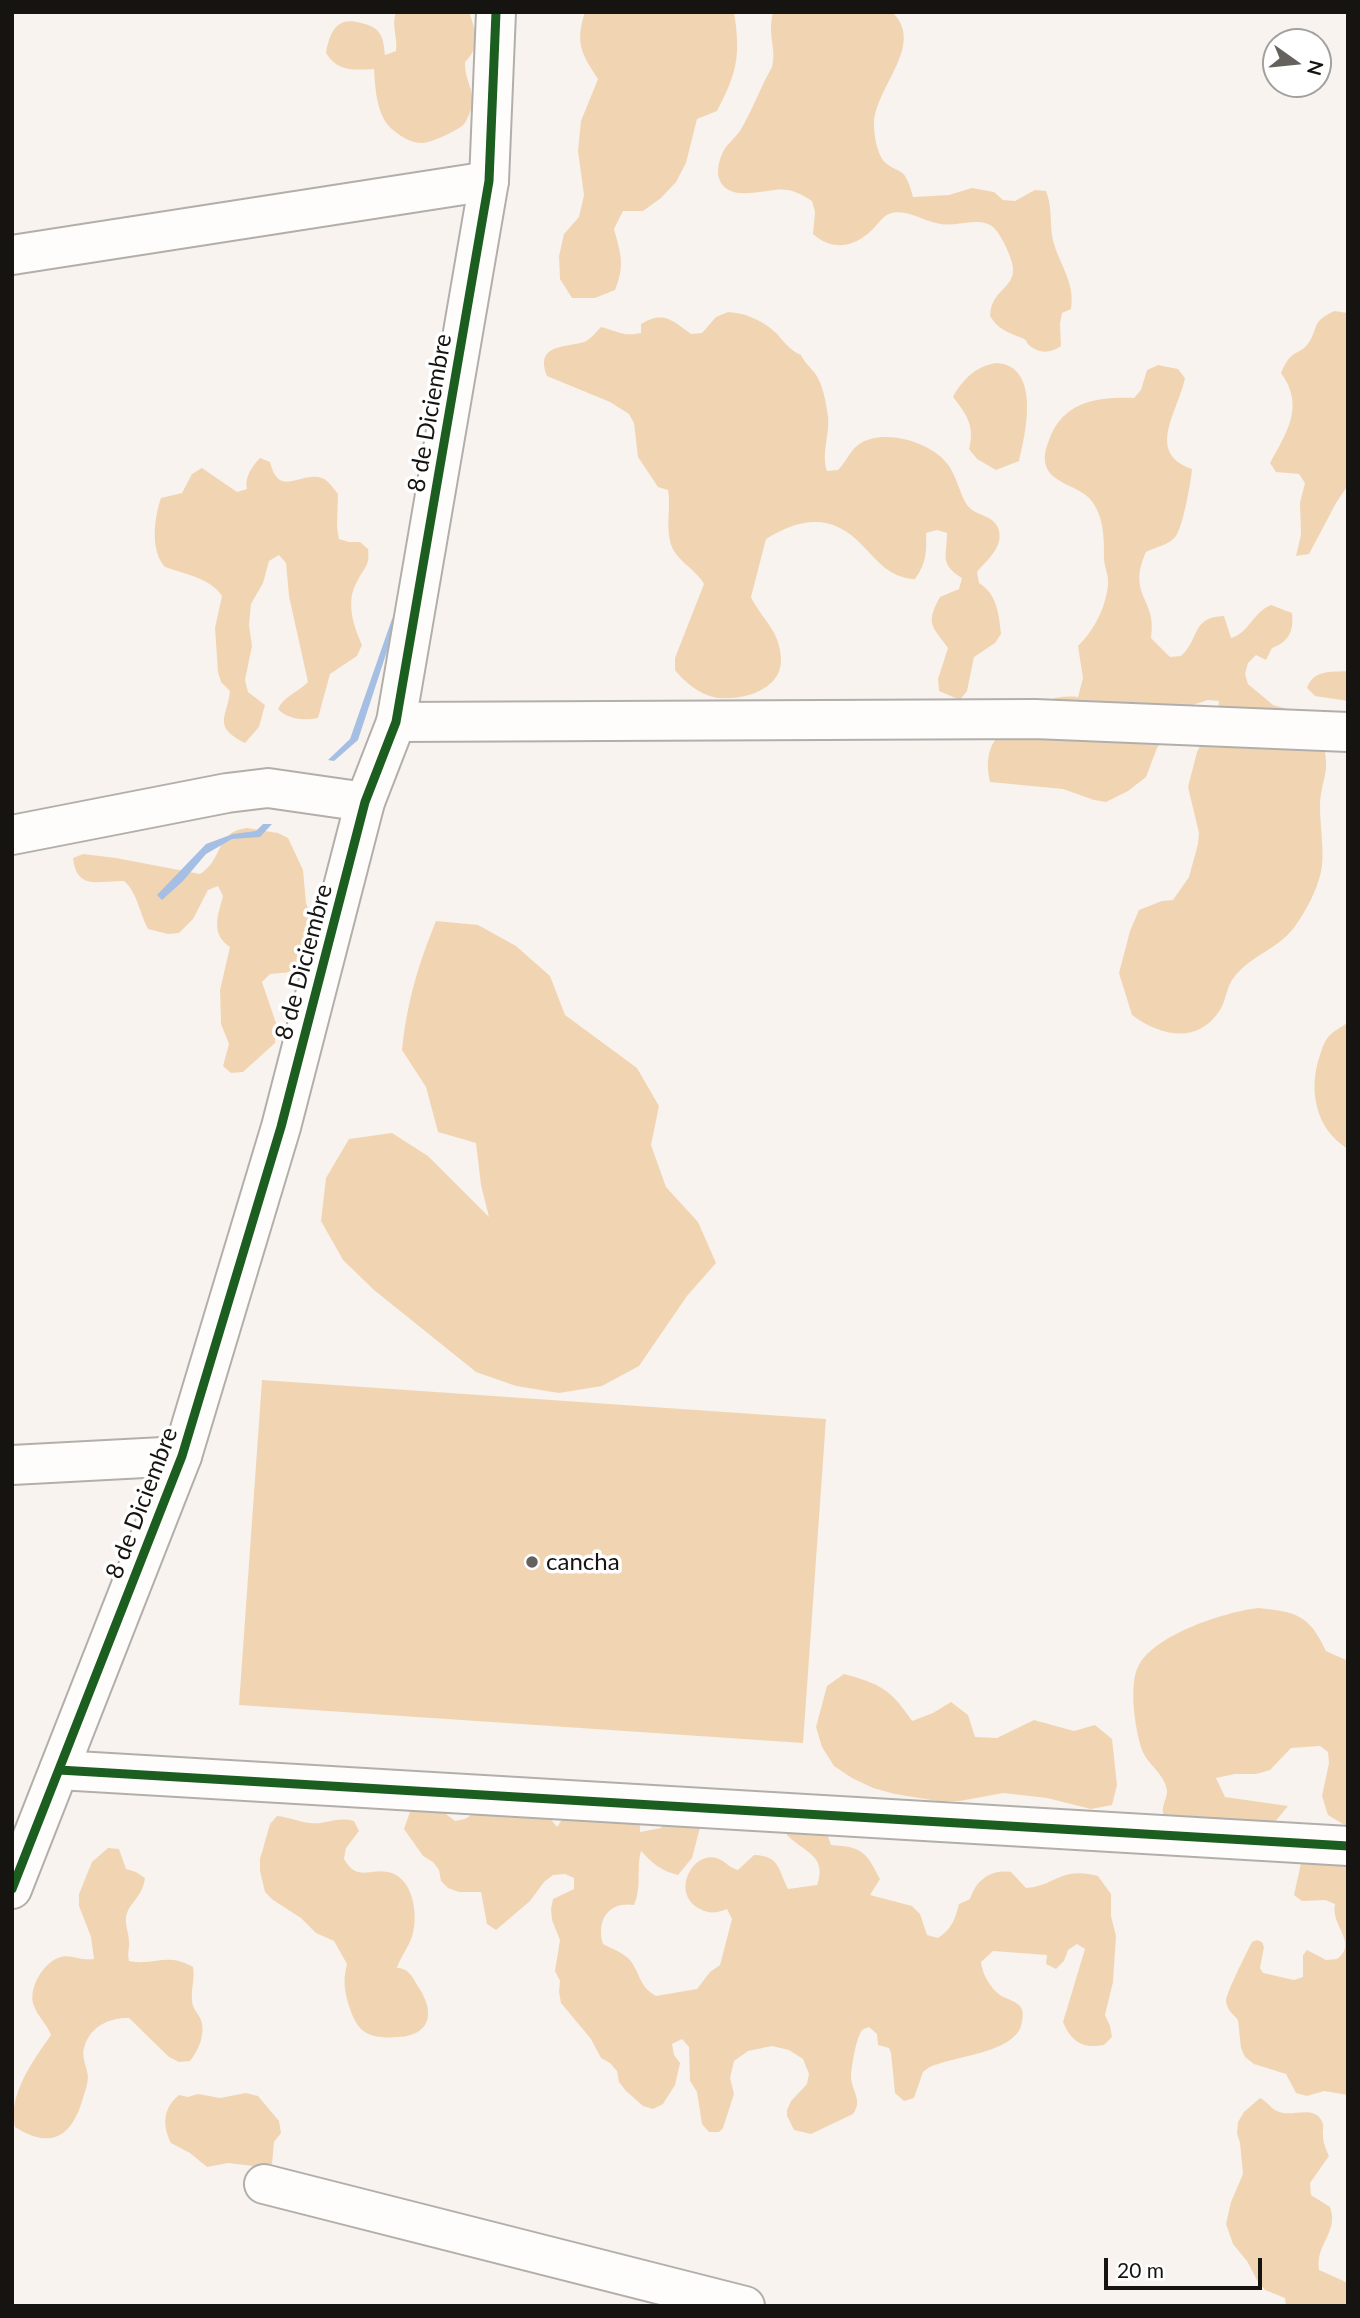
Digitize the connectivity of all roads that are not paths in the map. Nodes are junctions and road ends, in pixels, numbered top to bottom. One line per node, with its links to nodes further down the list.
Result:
1 (496, 12): 2 (street, 8 de Diciembre)
2 (489, 181): 3 (street); 4 (street, 8 de Diciembre)
3 (12, 255)
4 (396, 722): 5 (street); 6 (street, 8 de Diciembre)
5 (1348, 732)
6 (365, 802): 7 (street); 8 (street, 8 de Diciembre)
7 (12, 835)
8 (182, 1456): 9 (street); 10 (street, 8 de Diciembre)
9 (12, 1465)
10 (59, 1770): 11 (street); 12 (street, 8 de Diciembre)
11 (1348, 1846)
12 (12, 1889)
13 (264, 2184): 14 (street)
14 (745, 2306)

